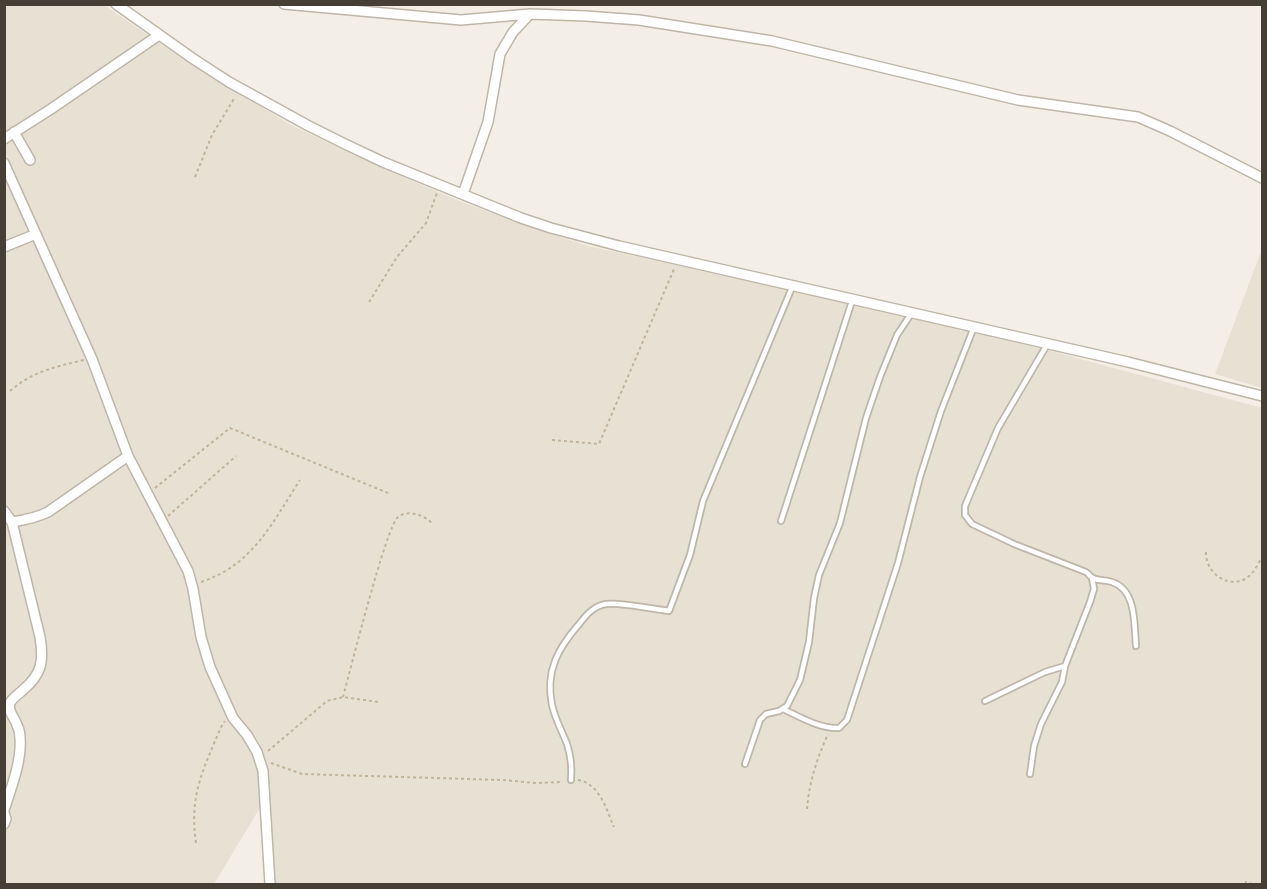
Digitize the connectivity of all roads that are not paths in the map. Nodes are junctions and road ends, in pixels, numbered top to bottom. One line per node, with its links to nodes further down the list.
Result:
1 (116, 4): 4 (street)
2 (284, 4): 3 (street)
3 (530, 14): 9 (street); 10 (street)
4 (159, 35): 5 (street); 10 (street)
5 (14, 132): 6 (street); 7 (street)
6 (4, 139)
7 (30, 160)
8 (4, 163): 11 (street)
9 (1263, 178)
10 (463, 194): 13 (street)
11 (36, 234): 12 (street); 19 (street)
12 (4, 247)
13 (793, 285): 14 (street); 30 (lane)
14 (853, 298): 15 (street); 21 (lane)
15 (912, 312): 16 (street); 27 (lane)
16 (974, 327): 17 (street); 27 (lane)
17 (1047, 343): 18 (street); 23 (lane)
18 (1263, 396)
19 (128, 456): 22 (street); 33 (street)
20 (4, 511): 22 (street)
21 (781, 521)
22 (12, 522): 31 (street)
23 (1092, 578): 24 (lane); 25 (lane)
24 (1136, 646)
25 (1065, 666): 26 (lane); 29 (lane)
26 (985, 701)
27 (783, 709): 28 (lane)
28 (745, 764)
29 (1030, 774)
30 (571, 780)
31 (4, 812): 32 (street)
32 (4, 824)
33 (270, 885)

